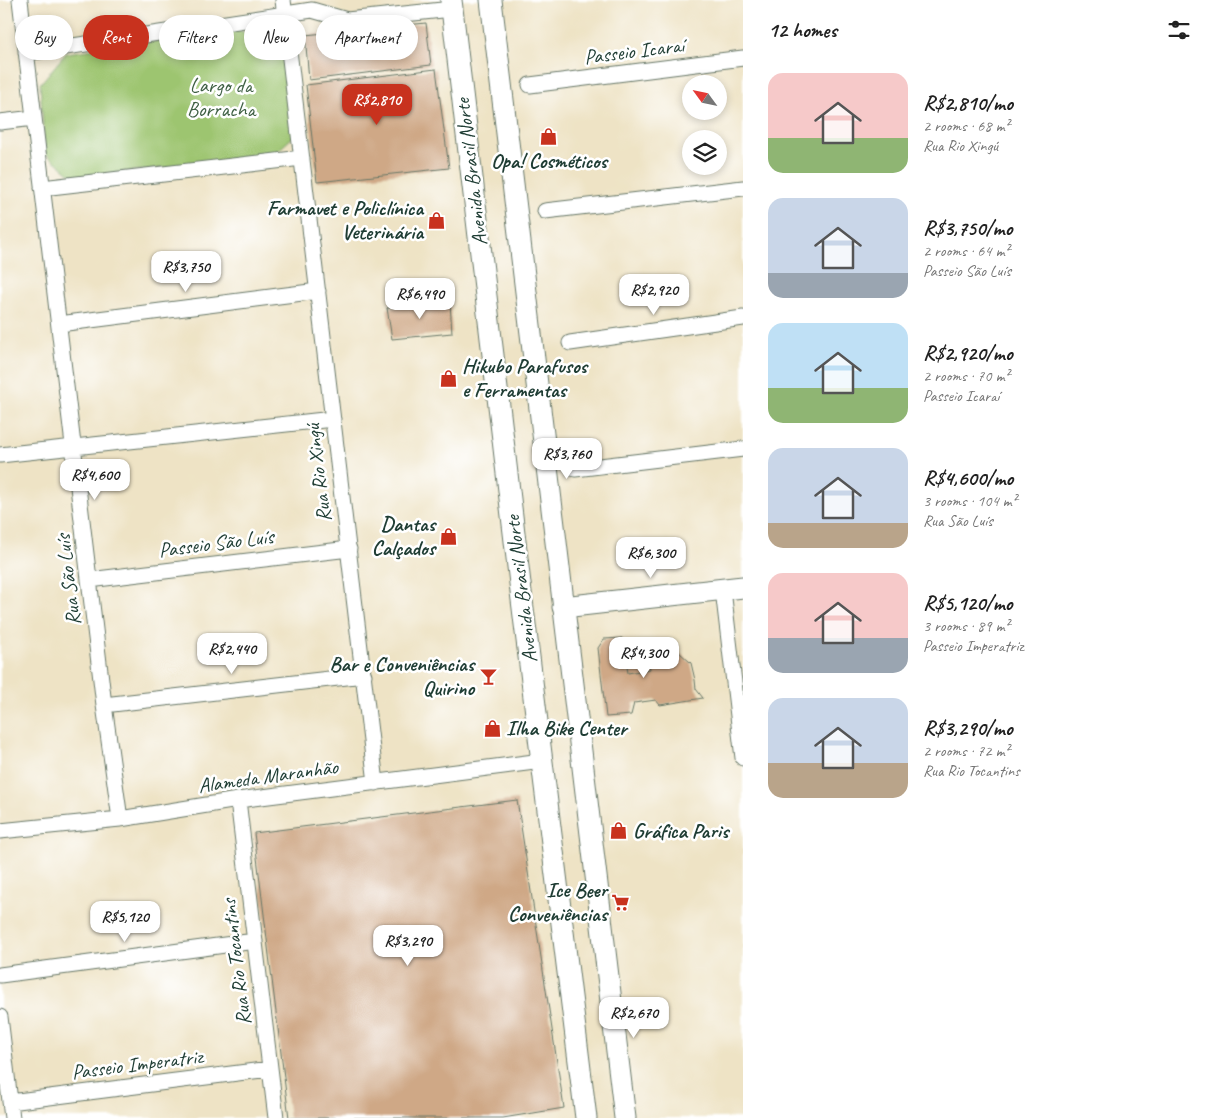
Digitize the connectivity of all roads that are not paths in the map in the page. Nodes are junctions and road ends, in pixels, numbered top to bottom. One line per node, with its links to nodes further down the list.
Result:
1 (20, 0): 6 (street, Rua São Luís)
2 (491, 0): 29 (main road, Avenida Brasil Norte)
3 (452, 4): 4 (street); 34 (main road, Avenida Brasil Norte)
4 (316, 5): 5 (street)
5 (284, 7): 7 (street); 13 (street, Rua Rio Xingú)
6 (22, 15)
7 (73, 45)
8 (743, 58): 10 (street, Passeio Icaraí)
9 (27, 60): 11 (street, Rua São Luís)
10 (530, 85)
11 (34, 118): 12 (street); 14 (street, Rua São Luís)
12 (0, 122)
13 (302, 158): 14 (street); 17 (street, Rua Rio Xingú)
14 (42, 188): 19 (street, Rua São Luís)
15 (743, 188): 16 (street)
16 (545, 211)
17 (318, 291): 19 (street); 21 (street, Rua Rio Xingú)
18 (743, 318): 20 (street)
19 (58, 324): 22 (street, Rua São Luís)
20 (570, 343)
21 (333, 419): 22 (street); 26 (street, Rua Rio Xingú)
22 (73, 447): 24 (street); 27 (street, Rua São Luís)
23 (743, 449): 25 (street)
24 (0, 456)
25 (575, 469)
26 (349, 550): 27 (street, Passeio São Luís); 30 (street, Rua Rio Xingú)
27 (89, 580): 31 (street, Rua São Luís)
28 (733, 589): 29 (main road); 32 (street)
29 (563, 607): 47 (main road, Avenida Brasil Norte)
30 (364, 675): 31 (street); 35 (street, Rua Rio Xingú)
31 (104, 705): 37 (street, Rua São Luís)
32 (741, 733): 33 (street)
33 (743, 758)
34 (542, 761): 35 (street, Alameda Maranhão); 46 (main road, Avenida Brasil Norte)
35 (376, 783): 36 (street, Alameda Maranhão)
36 (238, 800): 37 (street, Alameda Maranhão); 39 (street, Rua Rio Tocantins)
37 (120, 818): 38 (street, Alameda Maranhão)
38 (0, 831)
39 (255, 941): 40 (street); 42 (street, Rua Rio Tocantins)
40 (0, 975)
41 (0, 1016): 43 (street)
42 (270, 1069): 43 (street, Passeio Imperatriz); 45 (street, Rua Rio Tocantins)
43 (10, 1102): 44 (street)
44 (12, 1118)
45 (276, 1118)
46 (586, 1118)
47 (625, 1118)

